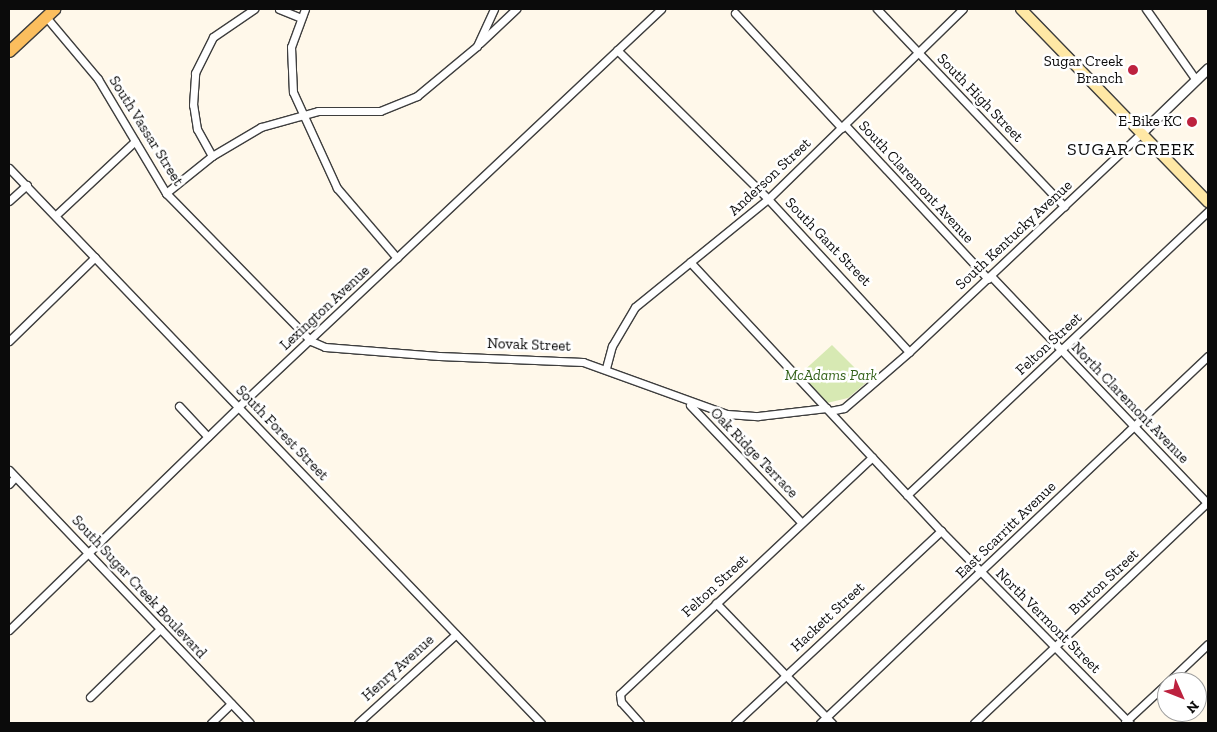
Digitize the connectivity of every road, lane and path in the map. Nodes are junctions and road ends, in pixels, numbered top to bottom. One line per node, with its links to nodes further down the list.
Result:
1 (254, 9): 24 (street)
2 (279, 9): 13 (street)
3 (306, 9): 13 (street)
4 (494, 9): 14 (street)
5 (516, 9): 14 (street)
6 (661, 9): 15 (street, Lexington Avenue)
7 (877, 9): 17 (street, South High Street)
8 (963, 9): 17 (street, Anderson Street)
9 (1021, 9): 22 (main road)
10 (1146, 9): 19 (street)
11 (735, 12): 21 (street, South Claremont Avenue)
12 (50, 13): 16 (main road); 23 (street, South Vassar Street)
13 (300, 17): 20 (street)
14 (477, 46): 20 (street)
15 (617, 50): 28 (street, South Gant Street); 35 (street, Lexington Avenue)
16 (9, 51)
17 (919, 54): 21 (street, Anderson Street); 31 (street, South High Street)
18 (1208, 68): 19 (street, South Kentucky Avenue)
19 (1196, 80): 22 (street, South Kentucky Avenue)
20 (302, 115): 24 (street); 35 (street)
21 (843, 127): 28 (street, Anderson Street); 37 (street, South Claremont Avenue)
22 (1141, 133): 30 (main road); 31 (street, South Kentucky Avenue)
23 (135, 141): 27 (street, South Vassar Street); 33 (street)
24 (212, 156): 27 (street)
25 (9, 168): 26 (street, South Forest Street)
26 (27, 185): 29 (street); 33 (street, South Forest Street)
27 (166, 193): 39 (street, South Vassar Street)
28 (768, 199): 36 (street, Anderson Street); 41 (street, South Gant Street)
29 (9, 201)
30 (1208, 202)
31 (1064, 206): 37 (street, South Kentucky Avenue)
32 (1208, 210): 40 (street, Felton Street)
33 (56, 215): 34 (street, South Forest Street)
34 (95, 257): 38 (street); 46 (street, South Forest Street)
35 (397, 258): 39 (street, Lexington Avenue)
36 (690, 262): 43 (street, Anderson Street); 47 (street, North Vermont Street)
37 (989, 278): 40 (street, North Claremont Avenue); 41 (street, South Kentucky Avenue)
38 (9, 341)
39 (311, 341): 43 (street, Novak Street); 46 (street, Lexington Avenue)
40 (1062, 351): 48 (street, North Claremont Avenue); 54 (street, Felton Street)
41 (909, 352): 47 (street, South Kentucky Avenue)
42 (1208, 356): 48 (street, East Scarritt Avenue)
43 (606, 368): 44 (street, Novak Street)
44 (687, 402): 47 (street, Novak Street); 56 (street, Oak Ridge Terrace)
45 (179, 406): 49 (street)
46 (238, 407): 49 (street, Lexington Avenue); 63 (street, South Forest Street)
47 (829, 410): 50 (street, North Vermont Street)
48 (1134, 427): 55 (street, North Claremont Avenue); 59 (street, East Scarritt Avenue)
49 (208, 437): 58 (street, Lexington Avenue)
50 (872, 457): 54 (street, North Vermont Street); 56 (street, Felton Street)
51 (9, 470): 52 (street, South Sugar Creek Boulevard)
52 (16, 477): 53 (street); 58 (street, South Sugar Creek Boulevard)
53 (9, 484)
54 (907, 495): 57 (street, North Vermont Street)
55 (1208, 503): 65 (street, Burton Street)
56 (801, 522): 60 (street, Felton Street)
57 (941, 531): 59 (street, North Vermont Street); 67 (street, Hackett Street)
58 (88, 552): 61 (street, South Sugar Creek Boulevard); 62 (street, Lexington Avenue)
59 (981, 572): 65 (street, North Vermont Street); 71 (street, East Scarritt Avenue)
60 (716, 603): 67 (street); 77 (street, Felton Street)
61 (160, 629): 69 (street); 70 (street, South Sugar Creek Boulevard)
62 (9, 630)
63 (456, 634): 75 (street, Henry Avenue); 76 (street, South Forest Street)
64 (1208, 644): 66 (street)
65 (1055, 647): 72 (street, North Vermont Street); 81 (street, Burton Street)
66 (1179, 672)
67 (787, 674): 71 (street); 78 (street, Hackett Street)
68 (1157, 693): 72 (street)
69 (90, 697)
70 (231, 704): 73 (street); 74 (street, South Sugar Creek Boulevard)
71 (827, 717): 79 (street, East Scarritt Avenue); 80 (street)
72 (1127, 722)
73 (211, 723)
74 (250, 723)
75 (358, 723)
76 (541, 723)
77 (640, 723)
78 (735, 723)
79 (820, 723)
80 (832, 723)
81 (974, 723)

